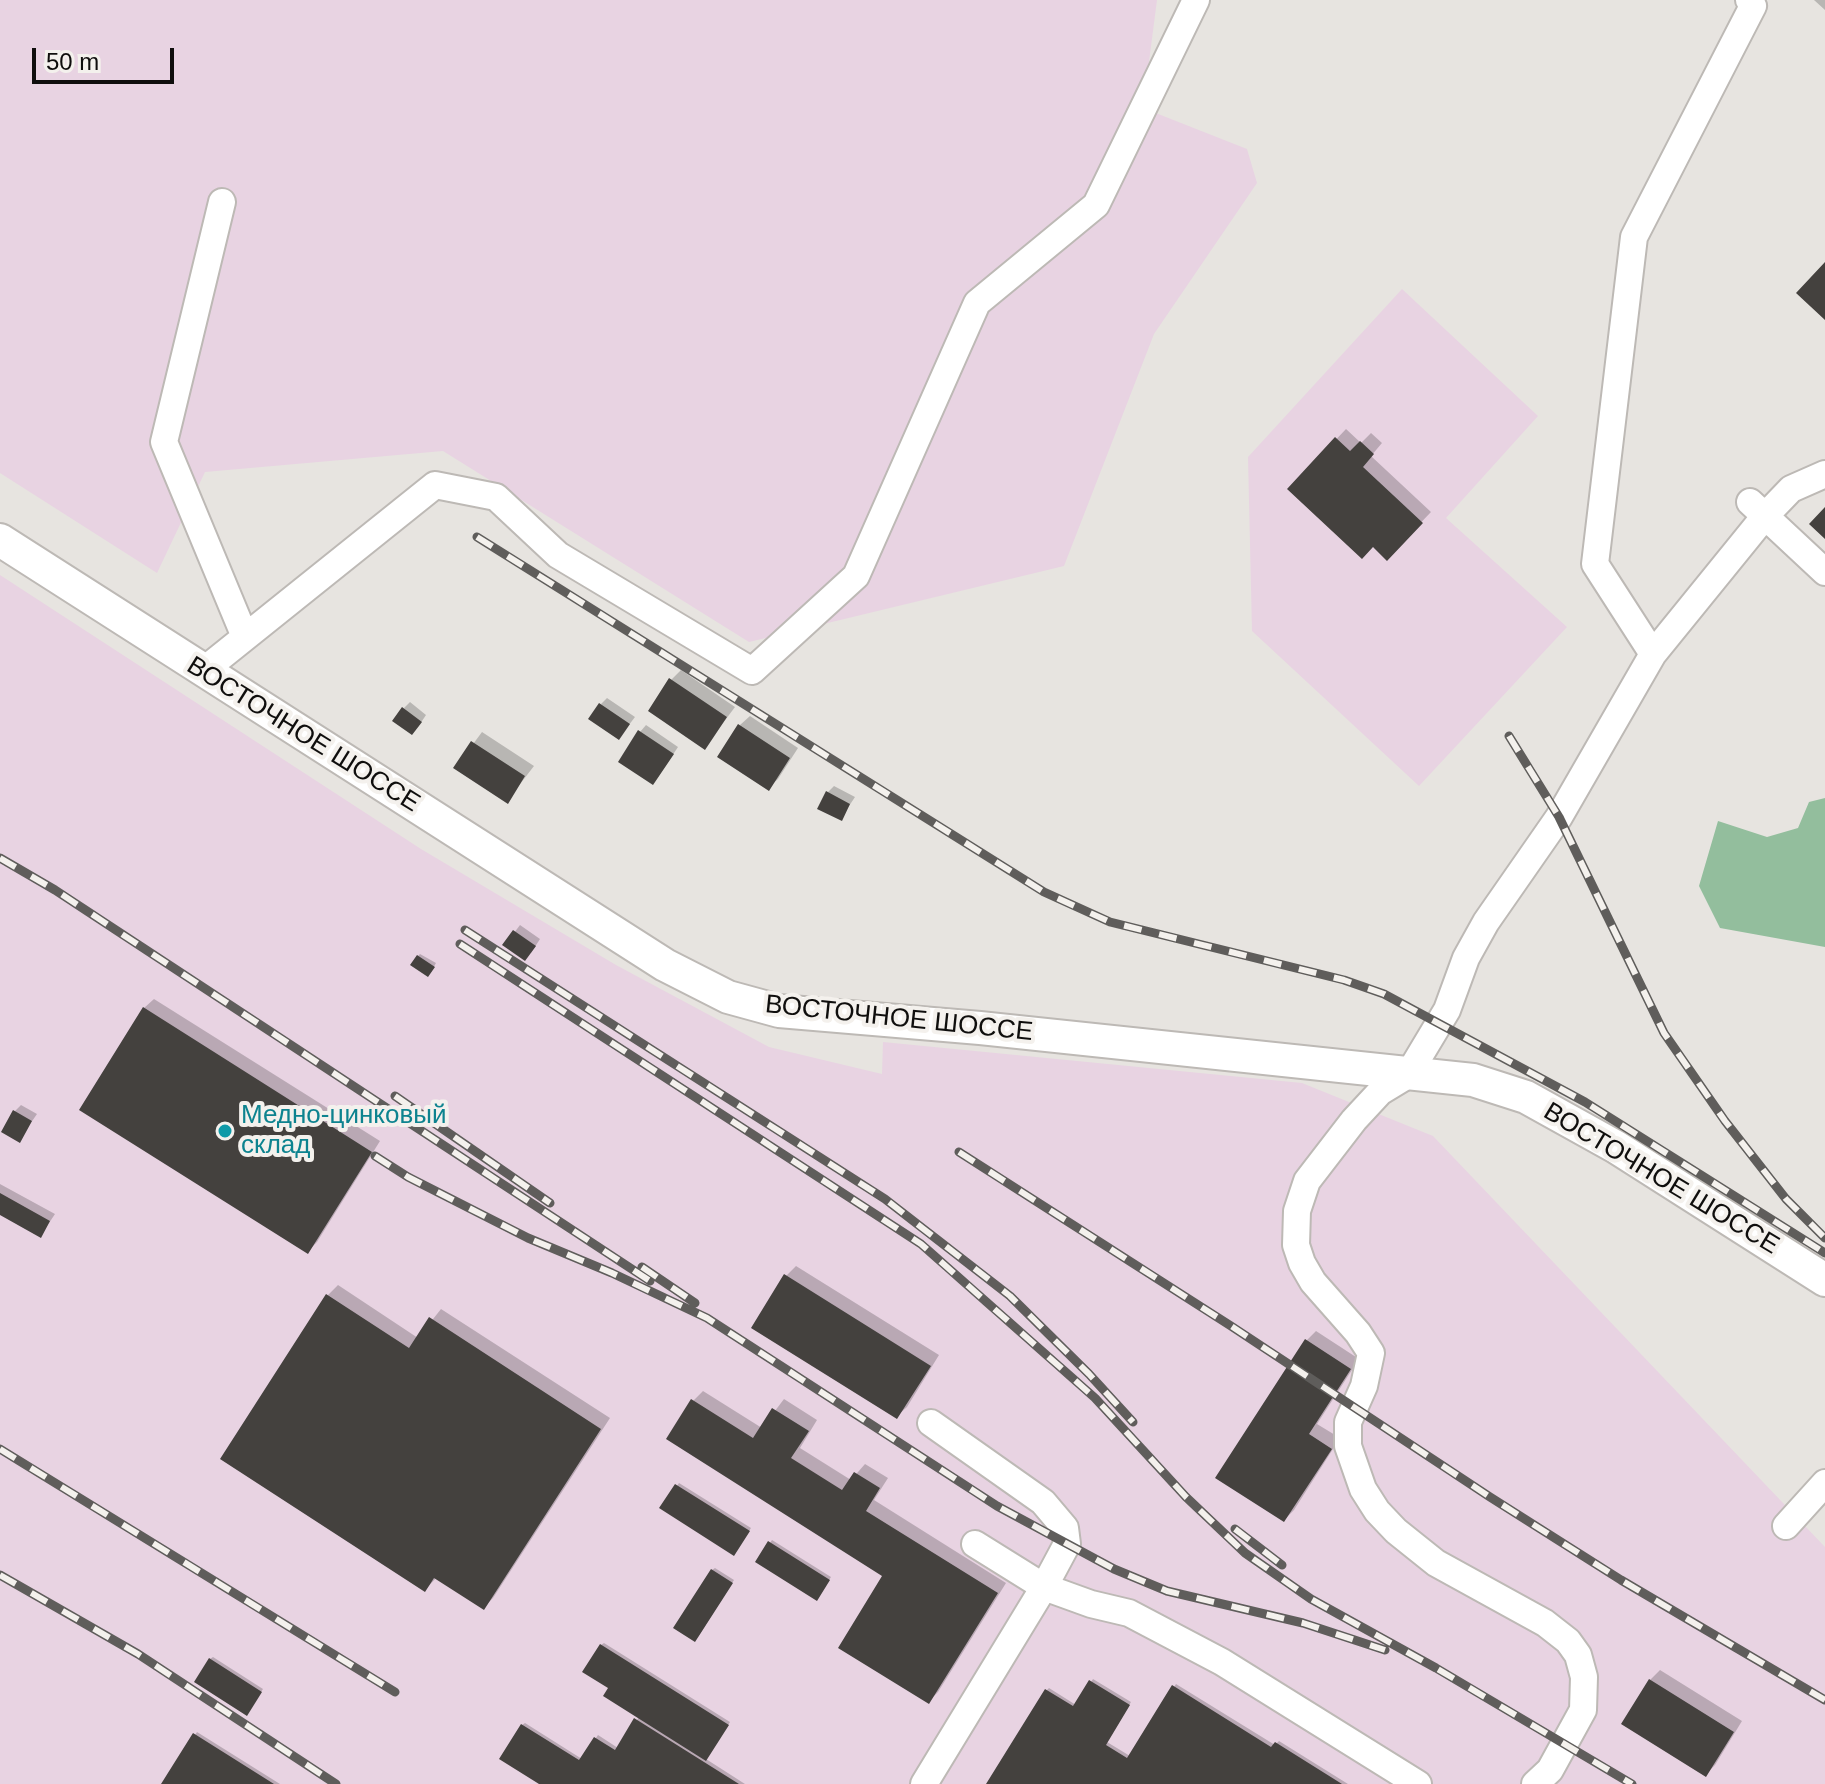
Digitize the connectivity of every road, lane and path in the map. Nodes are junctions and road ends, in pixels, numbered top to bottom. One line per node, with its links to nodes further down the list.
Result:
1 (1196, 0): 8 (lane)
2 (1749, 0): 9 (lane)
3 (222, 202): 8 (lane)
4 (1825, 474): 5 (lane)
5 (1758, 509): 7 (lane); 9 (lane)
6 (0, 540): 10 (main road, ВОСТОЧНОЕ ШОССЕ)
7 (1825, 572)
8 (245, 637): 10 (lane)
9 (1653, 654): 11 (lane)
10 (203, 671): 11 (main road, ВОСТОЧНОЕ ШОССЕ)
11 (1408, 1075): 12 (main road, ВОСТОЧНОЕ ШОССЕ); 18 (lane)
12 (1825, 1280)
13 (931, 1423): 17 (lane)
14 (1825, 1483): 15 (lane)
15 (1786, 1526)
16 (975, 1544): 17 (lane)
17 (1044, 1587): 19 (lane); 20 (lane)
18 (1545, 1779)
19 (924, 1784)
20 (1418, 1784)

